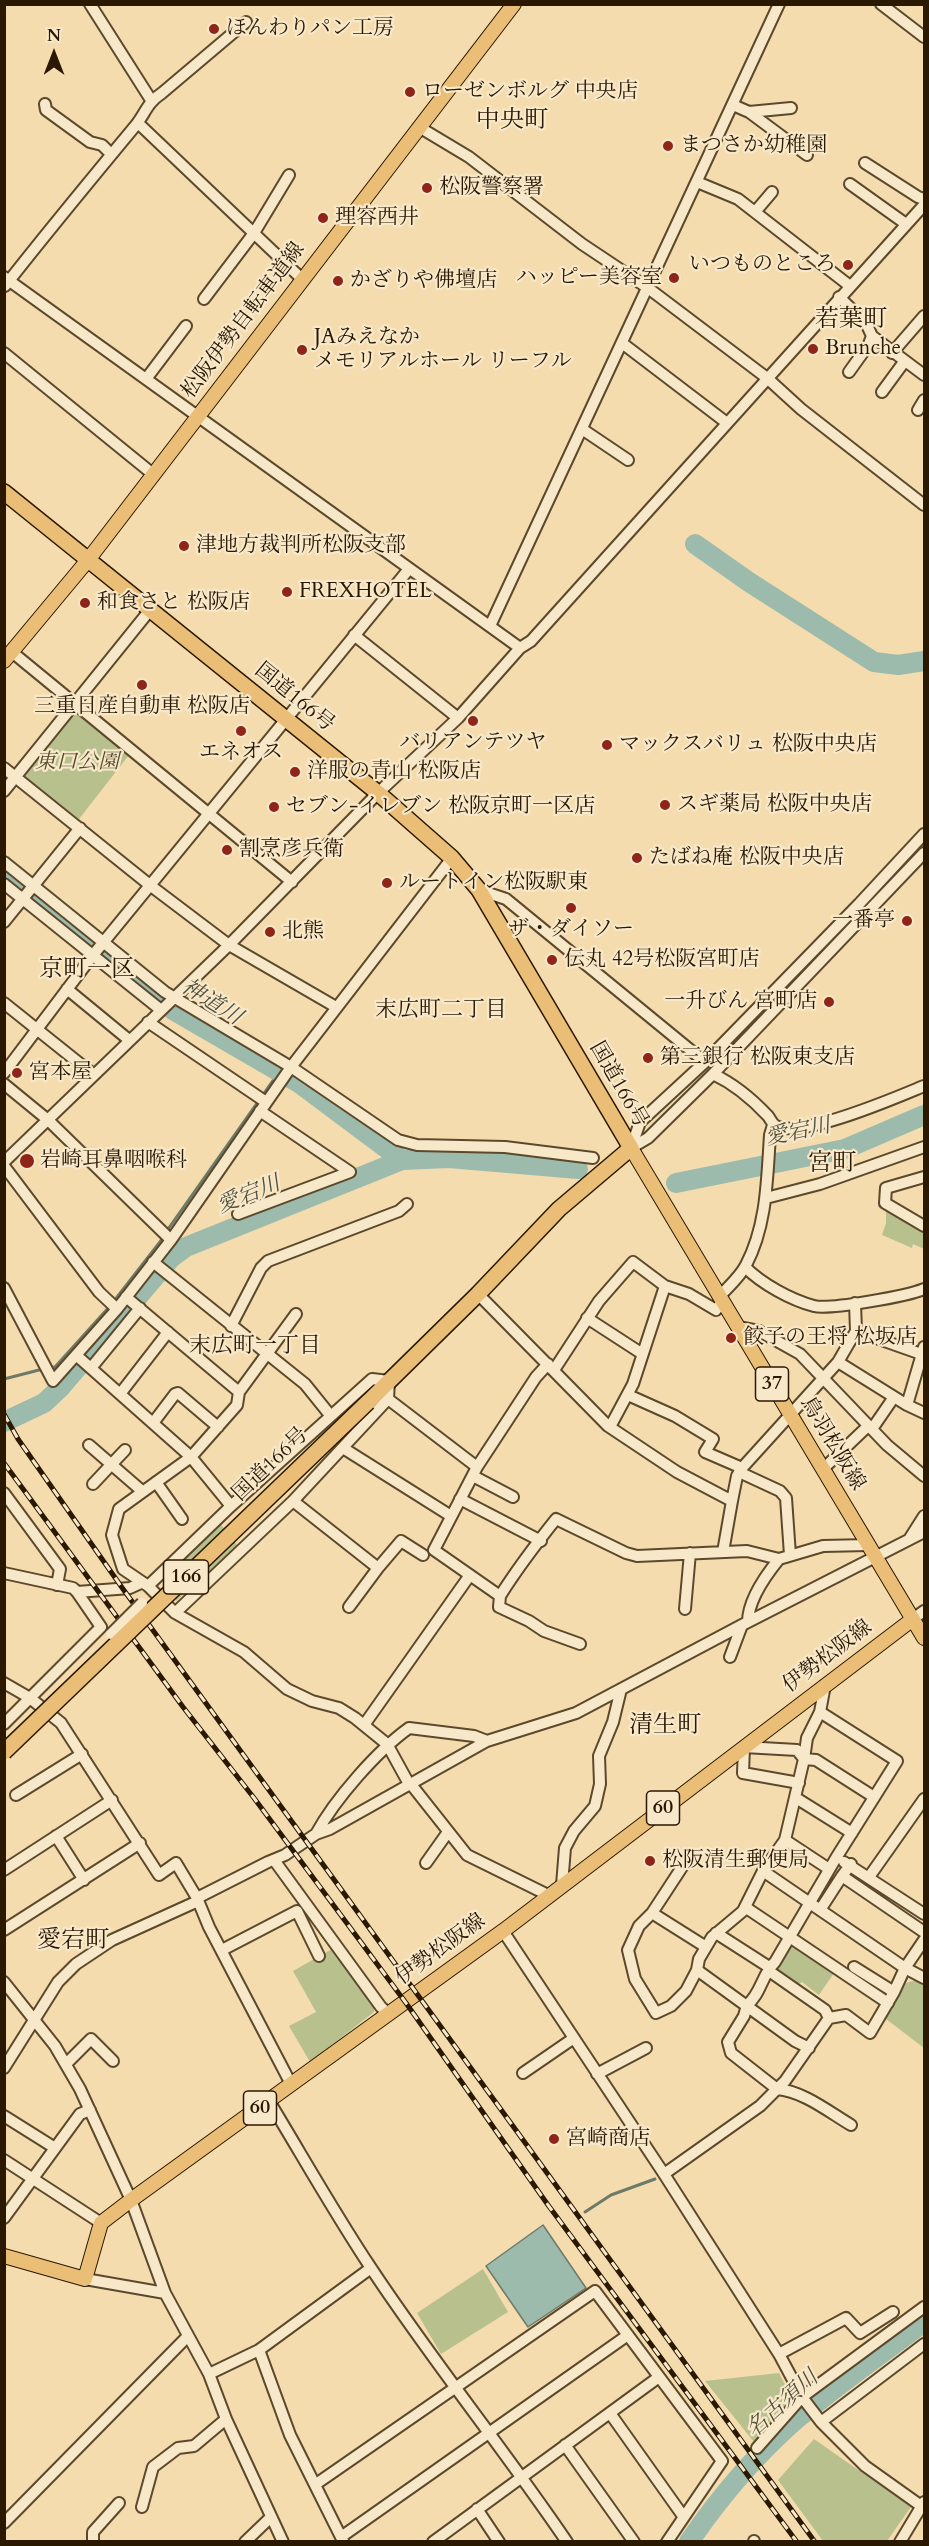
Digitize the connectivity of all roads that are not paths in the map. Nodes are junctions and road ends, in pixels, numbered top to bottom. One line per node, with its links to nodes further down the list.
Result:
1 (90, 4): 7 (street)
2 (514, 4): 13 (main road, 松阪伊勢自転車道線)
3 (780, 4): 9 (street)
4 (881, 4): 6 (street)
5 (246, 22): 7 (street)
6 (924, 37)
7 (151, 100): 12 (street)
8 (45, 104): 14 (street)
9 (733, 105): 11 (street); 18 (street)
10 (791, 108): 11 (street)
11 (749, 112): 15 (street)
12 (138, 123): 14 (street); 25 (street)
13 (419, 127): 26 (main road, 松阪伊勢自転車道線); 29 (street)
14 (110, 153): 27 (street)
15 (807, 155)
16 (865, 163): 21 (street)
17 (289, 175): 25 (street)
18 (697, 182): 23 (street); 29 (street)
19 (850, 184): 24 (street)
20 (772, 192): 23 (street)
21 (924, 199)
22 (924, 205): 24 (street)
23 (755, 213): 28 (street)
24 (906, 224): 28 (street)
25 (254, 233): 26 (street); 31 (street)
26 (302, 279): 46 (main road, 松阪伊勢自転車道線)
27 (6, 281): 42 (street)
28 (850, 286): 30 (street)
29 (648, 288): 35 (street); 41 (street)
30 (839, 297): 34 (street); 41 (street)
31 (204, 299)
32 (924, 316): 36 (street)
33 (186, 326): 42 (street)
34 (872, 336): 36 (street); 39 (street)
35 (622, 343): 47 (street); 48 (street)
36 (892, 352): 38 (street)
37 (4, 353): 50 (street)
38 (904, 362): 40 (street); 43 (street)
39 (849, 372)
40 (924, 374)
41 (766, 378): 47 (street); 52 (street)
42 (146, 379): 46 (street)
43 (882, 392)
44 (924, 400): 45 (street)
45 (918, 410)
46 (198, 417): 50 (main road, 松阪伊勢自転車道線); 54 (street)
47 (727, 423): 58 (street)
48 (582, 429): 49 (street); 56 (street)
49 (628, 460)
50 (154, 475): 53 (main road, 松阪伊勢自転車道線)
51 (4, 492): 53 (highway, 国道166号)
52 (924, 505)
53 (88, 560): 55 (highway, 国道166号); 59 (main road, 松阪伊勢自転車道線)
54 (409, 569): 56 (street); 57 (street)
55 (150, 610): 60 (street); 61 (highway, 国道166号)
56 (490, 626): 58 (street)
57 (354, 635): 61 (street); 62 (street)
58 (520, 648): 62 (street)
59 (8, 656): 60 (street)
60 (74, 704): 64 (street); 67 (street)
61 (287, 718): 66 (highway, 国道166号); 67 (street)
62 (458, 718): 66 (street)
63 (4, 768): 64 (street)
64 (16, 776): 65 (street); 68 (street)
65 (4, 791)
66 (378, 793): 71 (highway, 国道166号); 73 (street)
67 (209, 815): 73 (street); 76 (street)
68 (80, 828): 75 (street); 76 (street)
69 (924, 834): 91 (street)
70 (924, 853): 94 (street)
71 (452, 858): 77 (highway, 国道166号); 86 (street)
72 (4, 862): 75 (street)
73 (292, 882): 81 (street)
74 (4, 884): 78 (street)
75 (34, 885): 78 (street); 80 (street)
76 (151, 886): 80 (street); 81 (street)
77 (479, 890): 91 (street); 102 (highway, 国道166号)
78 (23, 899): 79 (street); 82 (street)
79 (4, 922)
80 (104, 943): 82 (street); 84 (street)
81 (229, 945): 84 (street); 86 (street)
82 (94, 955): 83 (street); 87 (street)
83 (67, 989): 89 (street); 90 (street)
84 (173, 998): 87 (street); 92 (street)
85 (4, 1003): 89 (street)
86 (336, 1007): 92 (street)
87 (161, 1010): 88 (street)
88 (148, 1022): 90 (street); 98 (street)
89 (37, 1030): 93 (street); 95 (street)
90 (129, 1040): 95 (street)
91 (705, 1062): 102 (street)
92 (290, 1067): 98 (street); 103 (street)
93 (4, 1072)
94 (713, 1074): 100 (street); 102 (street)
95 (94, 1075): 99 (street)
96 (4, 1084): 99 (street)
97 (924, 1086): 100 (street)
98 (262, 1102): 108 (street); 110 (street)
99 (48, 1120): 104 (street); 110 (street)
100 (772, 1130): 106 (street)
101 (924, 1147): 106 (street)
102 (631, 1148): 116 (highway, 国道166号 / 166); 118 (main road, 鳥羽松阪線 / 37)
103 (593, 1158)
104 (4, 1164): 120 (street)
105 (924, 1177): 109 (street)
106 (766, 1194): 112 (street)
107 (407, 1204): 124 (street)
108 (238, 1214)
109 (924, 1226)
110 (167, 1236): 111 (street)
111 (153, 1262): 117 (street); 124 (street)
112 (746, 1267): 118 (street); 119 (street)
113 (665, 1286): 118 (street); 123 (street); 129 (street)
114 (4, 1288): 131 (street)
115 (924, 1289): 119 (street)
116 (478, 1294): 133 (street); 136 (highway, 国道166号 / 166)
117 (128, 1298): 120 (street); 121 (street)
118 (721, 1299): 125 (main road, 鳥羽松阪線 / 37)
119 (855, 1303): 126 (street)
120 (113, 1306): 131 (street)
121 (139, 1308): 127 (street); 134 (street)
122 (296, 1314): 130 (street)
123 (587, 1318): 129 (street); 133 (street)
124 (231, 1326): 130 (street)
125 (738, 1327): 135 (street); 143 (main road, 鳥羽松阪線 / 37)
126 (856, 1331): 128 (street); 132 (street)
127 (168, 1332): 137 (street); 138 (street)
128 (924, 1352): 142 (street)
129 (641, 1353): 139 (street)
130 (267, 1355): 137 (street); 145 (street)
131 (77, 1356): 134 (street)
132 (838, 1362): 135 (street); 140 (street)
133 (551, 1367): 148 (street); 157 (street)
134 (90, 1368): 138 (street)
135 (821, 1378): 143 (street); 149 (street)
136 (389, 1381): 141 (street); 145 (street); 206 (highway, 国道166号 / 166, bridge)
137 (239, 1392): 147 (street)
138 (120, 1394): 146 (street)
139 (628, 1395): 148 (street); 156 (street)
140 (894, 1397): 142 (street); 149 (street)
141 (388, 1399): 151 (street); 157 (street)
142 (907, 1405): 144 (street)
143 (789, 1413): 155 (main road, 鳥羽松阪線 / 37); 156 (street)
144 (924, 1413)
145 (330, 1415): 167 (street)
146 (153, 1423): 147 (street); 153 (street)
147 (218, 1427): 153 (street)
148 (610, 1427): 166 (street)
149 (870, 1427): 155 (street); 158 (street)
150 (89, 1445): 154 (street)
151 (343, 1448): 165 (street); 168 (street)
152 (125, 1450): 154 (street)
153 (191, 1457): 159 (street); 167 (street)
154 (111, 1464): 160 (street); 161 (street)
155 (823, 1469): 174 (main road, 鳥羽松阪線 / 37)
156 (740, 1470): 166 (street); 178 (street)
157 (475, 1471): 163 (street); 164 (street)
158 (924, 1476)
159 (156, 1482): 161 (street); 170 (street)
160 (93, 1484)
161 (142, 1491): 182 (street)
162 (4, 1493): 183 (street)
163 (513, 1497)
164 (460, 1499): 168 (street); 173 (street)
165 (293, 1501): 179 (street); 189 (street)
166 (732, 1501): 175 (street)
167 (231, 1506): 182 (street)
168 (452, 1516): 181 (street)
169 (924, 1516): 172 (street)
170 (182, 1519)
171 (924, 1532): 172 (street)
172 (910, 1539): 174 (street)
173 (541, 1541): 176 (street); 185 (street)
174 (872, 1551): 178 (street); 190 (main road, 鳥羽松阪線 / 37); 191 (street)
175 (723, 1552): 176 (street); 178 (street)
176 (690, 1553): 188 (street)
177 (423, 1555): 179 (street)
178 (785, 1557): 191 (street)
179 (378, 1568): 187 (street)
180 (4, 1573): 183 (street)
181 (470, 1575): 185 (street); 202 (street)
182 (145, 1584): 184 (street); 189 (street)
183 (57, 1585): 184 (street)
184 (77, 1592): 199 (street)
185 (500, 1596): 194 (street)
186 (142, 1603): 192 (street, bridge)
187 (349, 1607)
188 (685, 1609)
189 (175, 1613): 202 (street)
190 (919, 1615): 193 (main road, 鳥羽松阪線 / 37); 197 (main road, 伊勢松阪線 / 60)
191 (745, 1624): 195 (street); 198 (street)
192 (111, 1634)
193 (924, 1638)
194 (580, 1644)
195 (730, 1657)
196 (4, 1683): 199 (street)
197 (825, 1685): 200 (street); 205 (main road, 伊勢松阪線 / 60)
198 (621, 1689): 203 (street); 233 (street)
199 (30, 1698): 201 (street); 207 (street)
200 (820, 1712): 208 (street); 212 (street)
201 (4, 1724)
202 (364, 1725): 204 (street)
203 (488, 1741): 204 (street); 209 (street)
204 (387, 1744): 209 (street); 218 (street)
205 (744, 1747): 208 (street); 210 (street); 233 (main road, 伊勢松阪線 / 60)
206 (4, 1752)
207 (82, 1754): 211 (street); 215 (street)
208 (804, 1759): 210 (street); 212 (street)
209 (410, 1783): 216 (street); 218 (street)
210 (799, 1784): 213 (street)
211 (16, 1795)
212 (874, 1797): 217 (street)
213 (796, 1798): 217 (street); 220 (street)
214 (924, 1799): 231 (street)
215 (112, 1800): 219 (street); 221 (street)
216 (448, 1832): 225 (street); 234 (street)
217 (852, 1833): 223 (street)
218 (316, 1834): 224 (street)
219 (56, 1836): 228 (street); 232 (street)
220 (785, 1840): 227 (street); 229 (street)
221 (140, 1843): 232 (street); 235 (street)
222 (688, 1858): 241 (street)
223 (836, 1858): 226 (street); 227 (street)
224 (274, 1860): 235 (street); 237 (street)
225 (426, 1863)
226 (850, 1864): 230 (street); 231 (street)
227 (829, 1869): 236 (street)
228 (4, 1870)
229 (763, 1871): 236 (street); 238 (street)
230 (842, 1876): 239 (street); 245 (street)
231 (869, 1877): 242 (street)
232 (84, 1880): 243 (street)
233 (562, 1885): 234 (main road, 伊勢松阪線 / 60)
234 (548, 1895): 244 (main road, 伊勢松阪線 / 60)
235 (197, 1900): 250 (street); 263 (street)
236 (810, 1902): 239 (street); 247 (street)
237 (307, 1904): 240 (street); 261 (street)
238 (745, 1907): 246 (street); 247 (street)
239 (820, 1910): 253 (street)
240 (297, 1911): 250 (street); 251 (street)
241 (652, 1913): 249 (street); 255 (street)
242 (924, 1914)
243 (4, 1930)
244 (503, 1930): 261 (main road, 伊勢松阪線 / 60); 264 (street)
245 (924, 1932)
246 (716, 1933): 249 (street); 254 (street)
247 (790, 1936): 254 (street); 259 (street)
248 (924, 1940): 253 (street)
249 (706, 1947): 255 (street)
250 (222, 1950): 272 (street)
251 (319, 1956)
252 (854, 1967): 258 (street)
253 (905, 1968): 256 (street); 258 (street)
254 (769, 1969): 260 (street); 262 (street)
255 (697, 1970): 260 (street)
256 (924, 1978)
257 (4, 1982): 263 (street)
258 (894, 1992): 259 (street)
259 (888, 2003): 262 (street)
260 (747, 2005): 266 (street); 273 (street)
261 (388, 2014): 272 (main road, 伊勢松阪線 / 60)
262 (829, 2019): 266 (street)
263 (35, 2023): 268 (street); 269 (street)
264 (574, 2038): 270 (street); 271 (street)
265 (646, 2048): 271 (street)
266 (809, 2048): 273 (street)
267 (113, 2061): 269 (street)
268 (6, 2064)
269 (66, 2064): 275 (street)
270 (523, 2073)
271 (597, 2074): 280 (street)
272 (291, 2084): 274 (main road, 伊勢松阪線 / 60)
273 (777, 2089): 277 (street); 280 (street)
274 (269, 2101): 282 (main road, 伊勢松阪線 / 60); 286 (street)
275 (90, 2110): 278 (street); 282 (street)
276 (4, 2116): 278 (street)
277 (850, 2126)
278 (55, 2148): 281 (street)
279 (4, 2160): 281 (street)
280 (664, 2174): 295 (street)
281 (33, 2179): 283 (street); 284 (street)
282 (131, 2200): 284 (main road, 伊勢松阪線 / 60); 288 (street)
283 (4, 2218)
284 (101, 2223): 287 (main road)
285 (4, 2256): 287 (main road)
286 (371, 2268): 294 (street); 298 (street)
287 (85, 2279): 288 (street)
288 (165, 2293): 292 (street)
289 (924, 2307): 299 (street)
290 (893, 2312): 295 (street)
291 (628, 2335): 297 (street); 298 (street); 303 (street)
292 (187, 2337): 296 (street); 314 (street)
293 (924, 2344): 302 (street)
294 (259, 2350): 296 (street); 307 (street)
295 (779, 2354): 299 (street)
296 (209, 2374): 301 (street)
297 (659, 2377): 304 (street); 312 (street)
298 (454, 2388): 303 (street); 307 (street)
299 (802, 2397): 302 (street); 305 (street)
300 (612, 2416): 312 (street)
301 (226, 2419): 310 (street); 313 (street)
302 (821, 2422): 309 (street)
303 (490, 2433): 306 (street); 315 (street)
304 (565, 2445): 306 (street); 322 (street)
305 (757, 2448)
306 (523, 2476): 311 (street); 321 (street)
307 (316, 2484): 315 (street)
308 (119, 2503): 316 (street)
309 (923, 2505): 324 (street)
310 (142, 2507)
311 (477, 2509): 319 (street); 320 (street)
312 (683, 2516): 323 (street)
313 (271, 2517): 317 (street); 318 (street)
314 (4, 2523)
315 (342, 2539)
316 (93, 2541)
317 (245, 2541)
318 (283, 2541)
319 (433, 2541)
320 (499, 2541)
321 (567, 2541)
322 (634, 2541)
323 (667, 2541)
324 (900, 2541)

